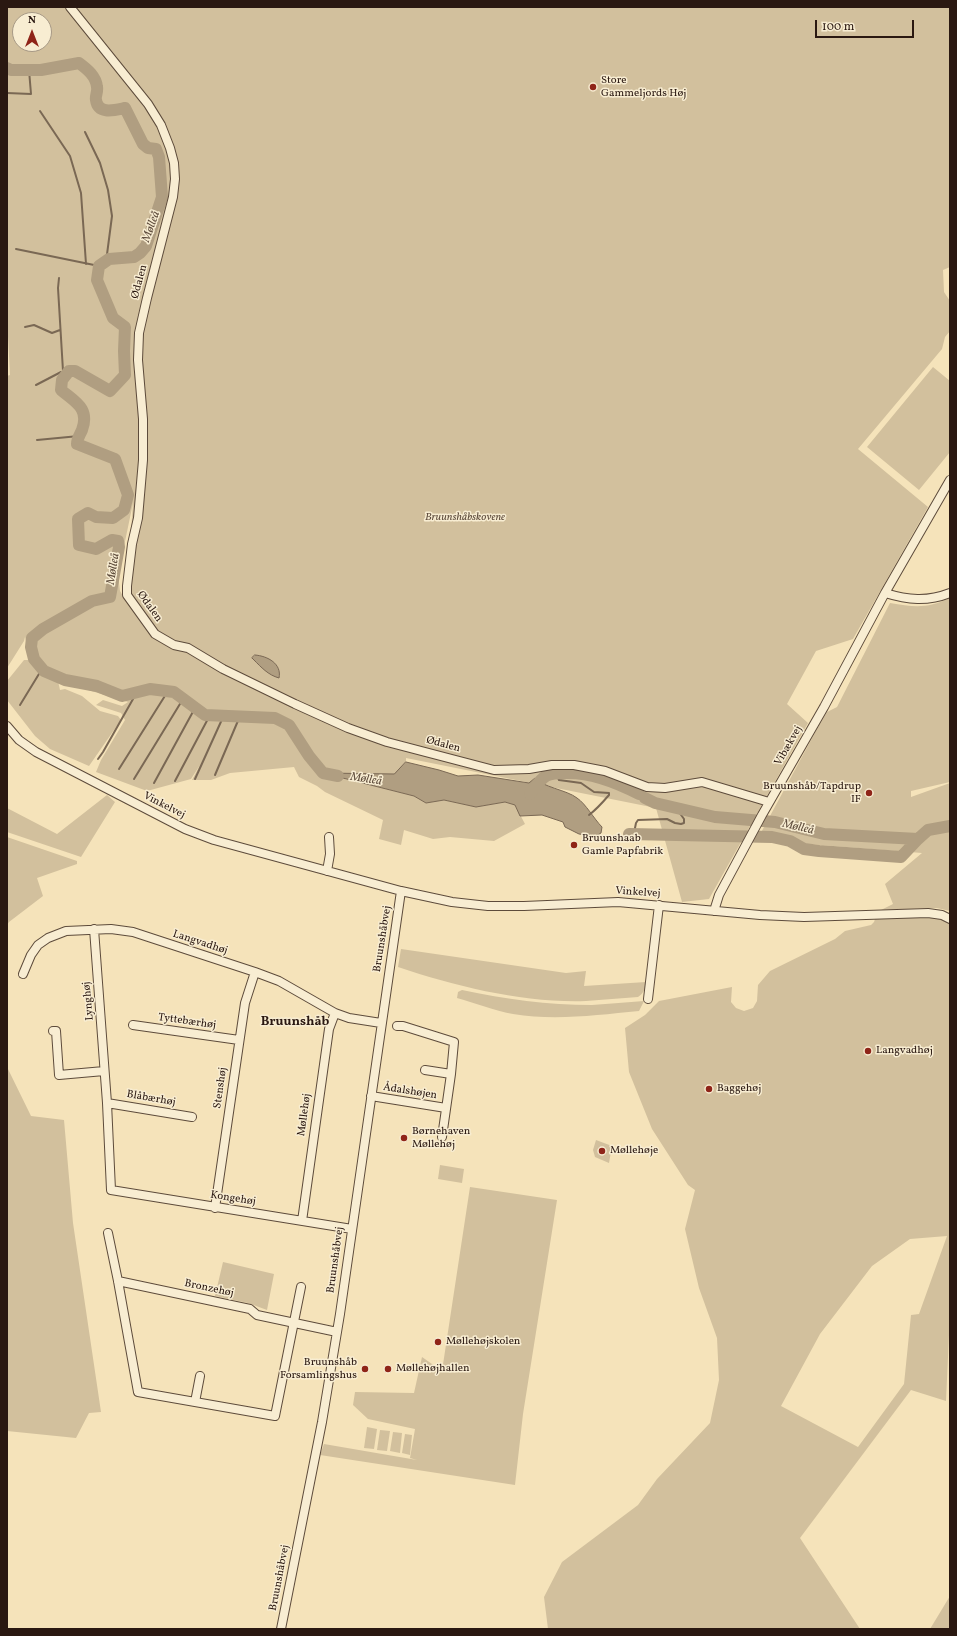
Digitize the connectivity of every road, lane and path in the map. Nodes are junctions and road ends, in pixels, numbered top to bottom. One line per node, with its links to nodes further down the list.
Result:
1 (70, 7): 6 (street, Ødalen)
2 (950, 480): 3 (street, Vibækvej)
3 (885, 593): 4 (street); 6 (street, Vibækvej)
4 (950, 593)
5 (7, 726): 8 (street, Vinkelvej)
6 (769, 802): 11 (street, Vibækvej)
7 (329, 837): 8 (street)
8 (327, 871): 9 (street, Vinkelvej)
9 (401, 891): 10 (street, Vinkelvej); 18 (street, Bruunshåbvej)
10 (659, 905): 11 (street, Vinkelvej); 16 (street)
11 (714, 911): 12 (street, Vinkelvej)
12 (950, 919)
13 (94, 929): 14 (street, Langvadhøj); 15 (street, Langvadhøj); 24 (street, Lynghøj)
14 (255, 972): 17 (street, Langvadhøj); 22 (street, Stenshøj)
15 (23, 974)
16 (648, 999)
17 (335, 1013): 18 (street, Langvadhøj); 33 (street, Møllehøj)
18 (381, 1023): 26 (street, Bruunshåbvej)
19 (133, 1025): 22 (street, Tyttebærhøj)
20 (397, 1026): 25 (street, Ådalshøjen)
21 (53, 1031): 24 (street)
22 (239, 1040): 32 (street, Stenshøj)
23 (425, 1070): 25 (street)
24 (104, 1072): 27 (street, Lynghøj)
25 (451, 1074): 28 (street, Ådalshøjen)
26 (370, 1096): 28 (street, Ådalshøjen); 34 (street, Bruunshåbvej)
27 (107, 1103): 29 (street, Blåbærhøj); 31 (street, Lynghøj)
28 (446, 1108): 30 (street, Ådalshøjen)
29 (192, 1117)
30 (442, 1137)
31 (111, 1190): 32 (street, Kongehøj)
32 (215, 1208): 33 (street, Kongehøj)
33 (302, 1221): 34 (street, Kongehøj)
34 (352, 1228): 39 (street, Bruunshåbvej)
35 (108, 1234): 36 (street)
36 (118, 1281): 38 (street, Bronzehøj); 41 (street)
37 (301, 1287): 38 (street)
38 (294, 1323): 39 (street, Bronzehøj); 41 (street)
39 (337, 1332): 42 (street, Bruunshåbvej)
40 (200, 1376): 41 (street)
41 (195, 1402)
42 (281, 1629)

